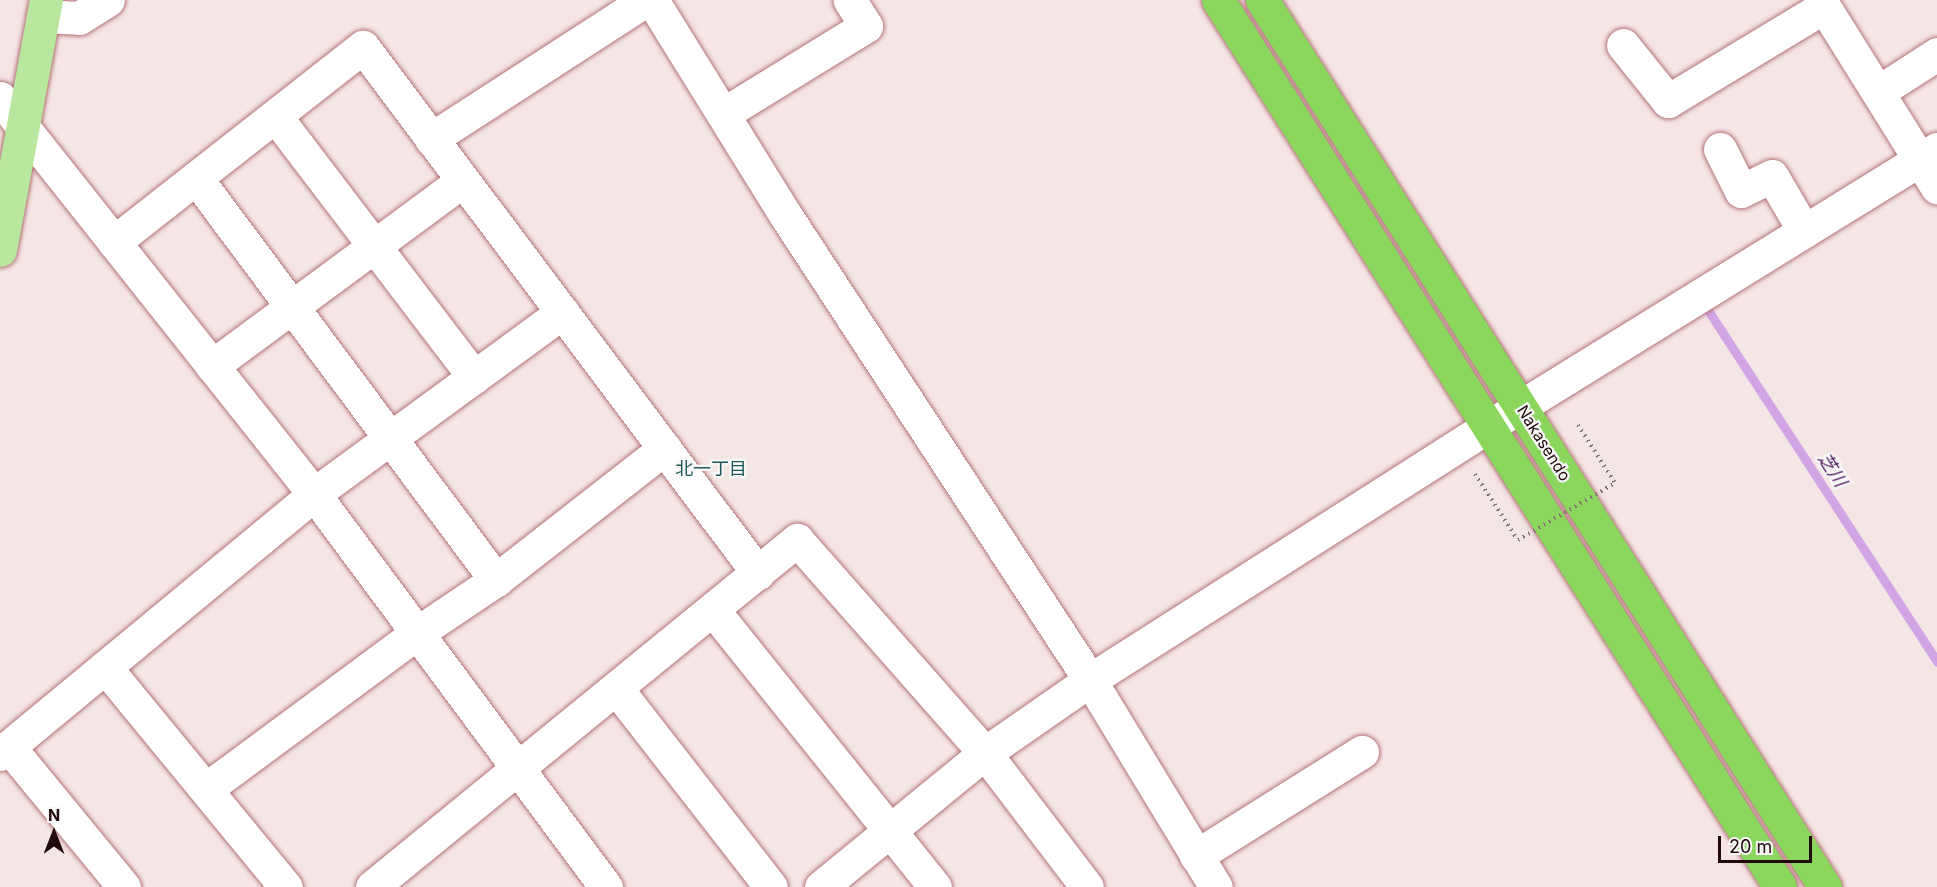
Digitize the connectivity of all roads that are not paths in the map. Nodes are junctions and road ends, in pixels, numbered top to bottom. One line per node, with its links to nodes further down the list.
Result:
1 (108, 0): 8 (street)
2 (646, 0): 16 (street)
3 (652, 0): 13 (street)
4 (850, 0): 13 (street)
5 (1218, 0): 30 (highway)
6 (1262, 0): 29 (highway, Nakasendo)
7 (1822, 4): 9 (street); 11 (street)
8 (44, 8): 15 (main road)
9 (1623, 45)
10 (1937, 54): 11 (street)
11 (1878, 93): 18 (street)
12 (0, 98): 15 (street)
13 (723, 114): 39 (street)
14 (276, 117): 16 (street); 19 (street); 23 (street)
15 (23, 132): 22 (street); 24 (main road)
16 (431, 139): 20 (street)
17 (1720, 149): 21 (street)
18 (1931, 165): 21 (street)
19 (196, 178): 22 (street); 25 (street)
20 (462, 182): 23 (street); 26 (street)
21 (1804, 231): 29 (street)
22 (114, 242): 27 (street)
23 (374, 247): 25 (street); 28 (street)
24 (0, 250)
25 (293, 307): 27 (street); 31 (street)
26 (564, 312): 28 (street); 32 (street)
27 (212, 366): 33 (street)
28 (474, 377): 31 (street)
29 (1520, 406): 30 (street); 58 (highway, Nakasendo)
30 (1489, 426): 39 (street); 57 (highway)
31 (391, 438): 33 (street); 35 (street)
32 (665, 448): 34 (street); 35 (street)
33 (314, 494): 37 (street); 38 (street)
34 (758, 573): 36 (street); 43 (street)
35 (496, 580): 37 (street)
36 (713, 610): 40 (street); 46 (street)
37 (417, 633): 44 (street); 45 (street)
38 (105, 667): 41 (street); 45 (street)
39 (1090, 681): 43 (street); 47 (street)
40 (616, 688): 44 (street); 52 (street)
41 (4, 750): 48 (street)
42 (1362, 752): 47 (street)
43 (985, 753): 46 (street); 55 (street)
44 (518, 768): 50 (street); 51 (street)
45 (206, 789): 49 (street)
46 (891, 831): 53 (street); 54 (street)
47 (1196, 856): 56 (street)
48 (124, 887)
49 (286, 887)
50 (372, 887)
51 (606, 887)
52 (771, 887)
53 (821, 887)
54 (936, 887)
55 (1087, 887)
56 (1216, 887)
57 (1780, 887)
58 (1826, 887)

